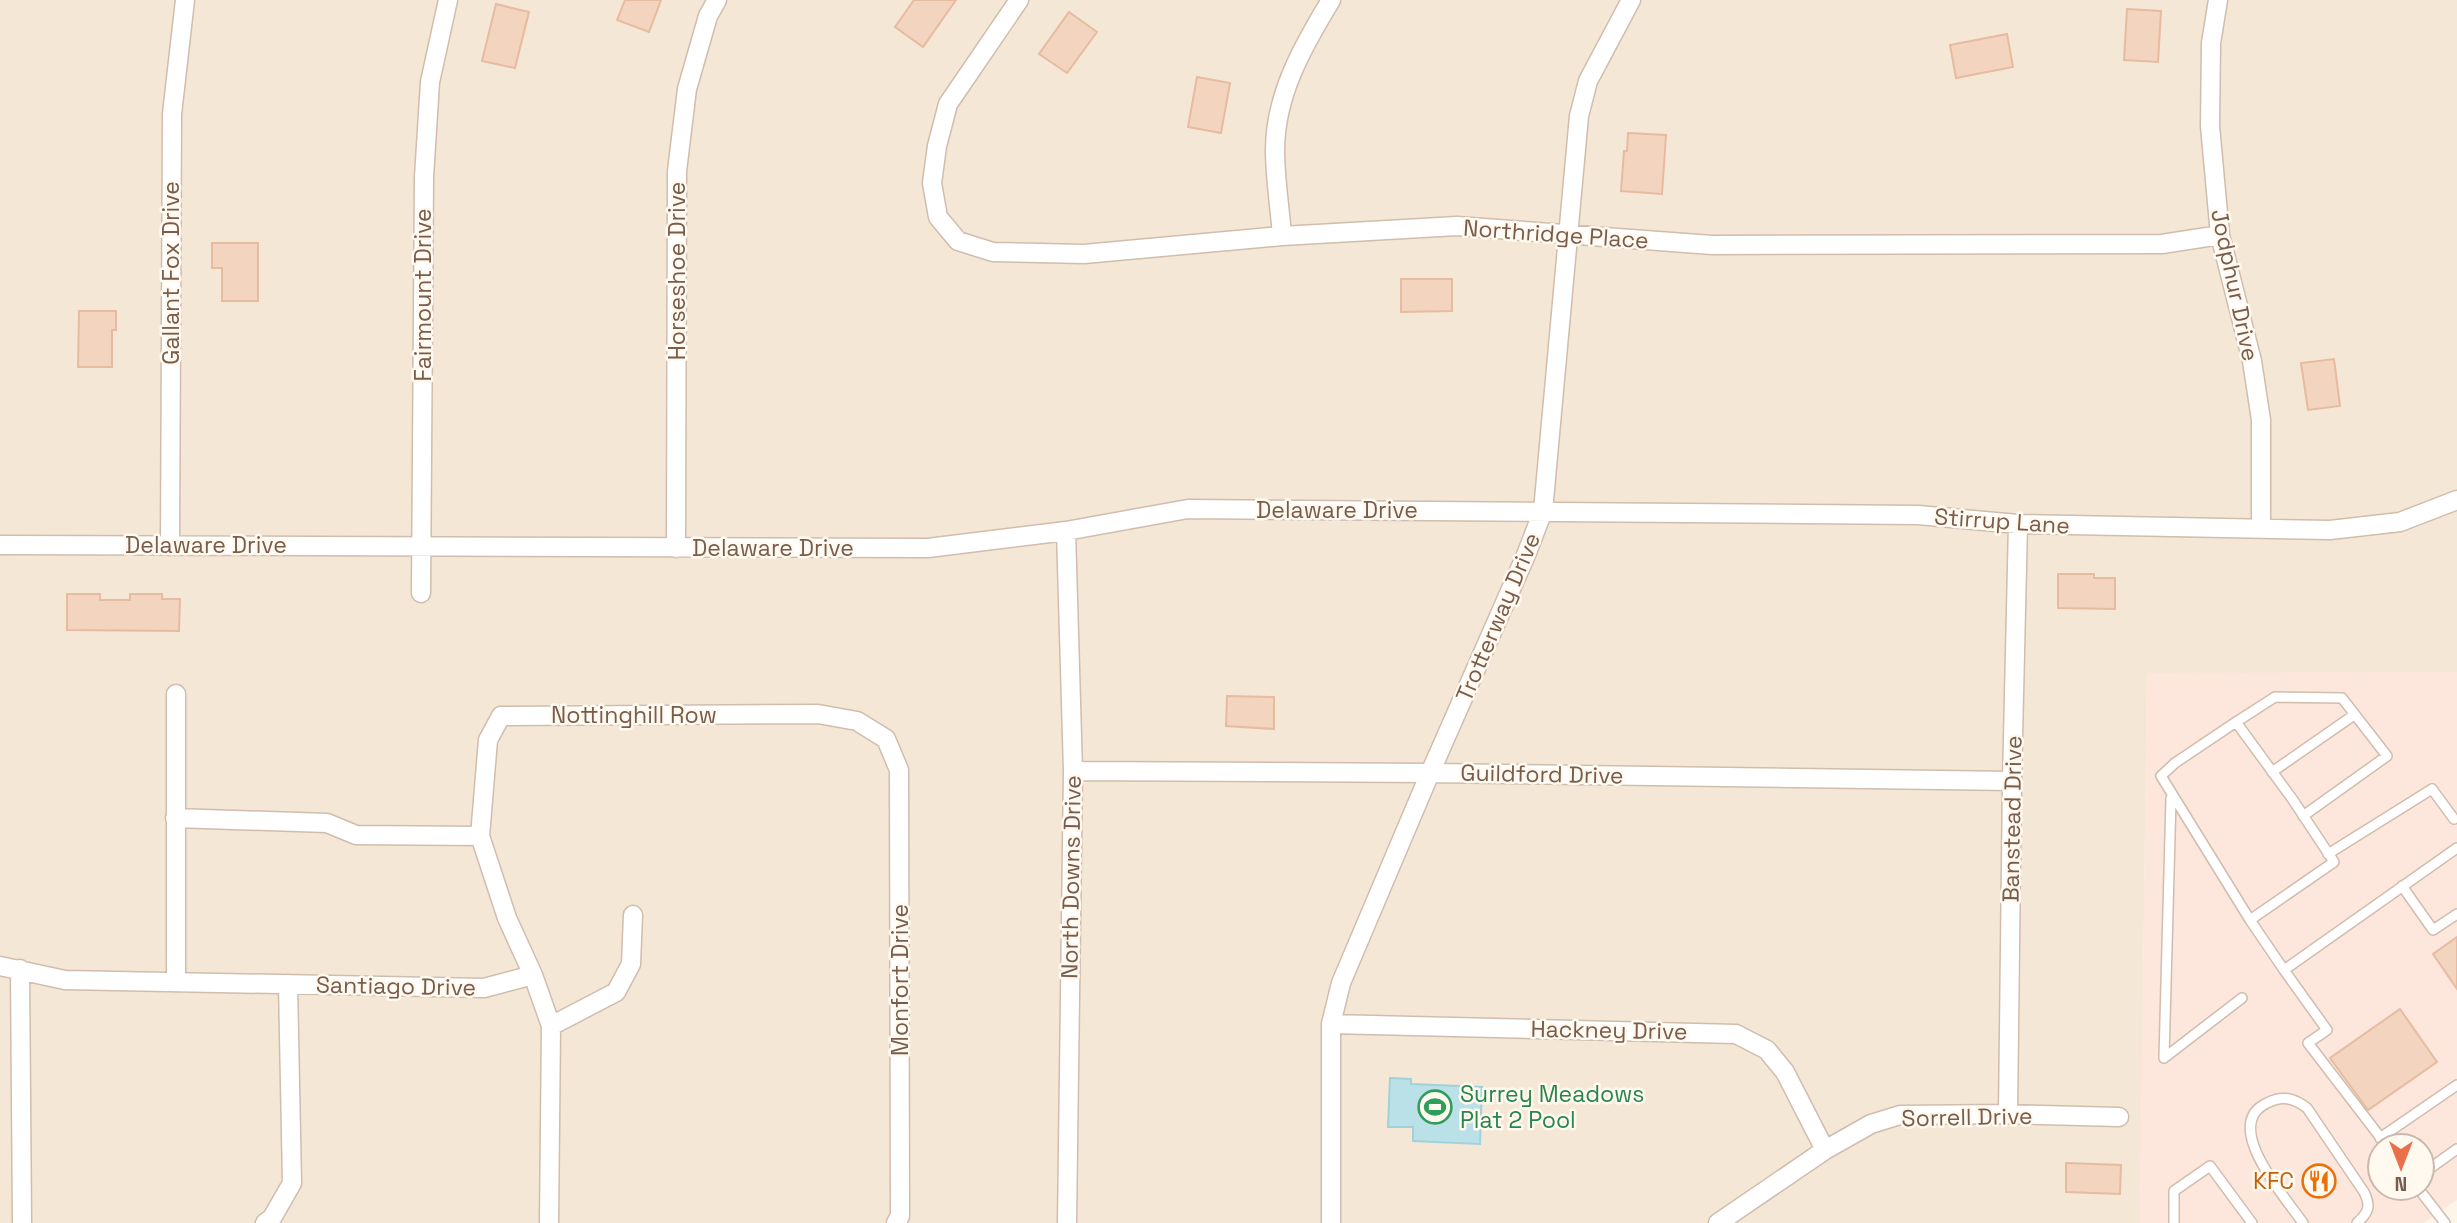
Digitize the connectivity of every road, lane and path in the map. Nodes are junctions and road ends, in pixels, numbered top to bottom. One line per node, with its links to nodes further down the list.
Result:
1 (185, 0): 18 (street, Gallant Fox Drive)
2 (448, 0): 17 (street, Fairmount Drive)
3 (717, 0): 19 (street, Horseshoe Drive)
4 (1019, 0): 9 (street, Northridge Place)
5 (1331, 0): 9 (street)
6 (1631, 0): 10 (street, Trotterway Drive)
7 (2218, 0): 8 (street, Jodphur Drive)
8 (2220, 235): 10 (street, Northridge Place); 14 (street, Jodphur Drive)
9 (1282, 236): 10 (street, Northridge Place)
10 (1567, 236): 12 (street, Trotterway Drive)
11 (2457, 500): 14 (street, Stirrup Lane)
12 (1543, 511): 13 (street, Stirrup Lane); 15 (street, Delaware Drive); 27 (street, Trotterway Drive)
13 (2018, 524): 14 (street, Stirrup Lane); 28 (street, Banstead Drive)
14 (2261, 528)
15 (1066, 531): 19 (street, Delaware Drive); 25 (street, North Downs Drive)
16 (0, 545): 18 (street, Delaware Drive)
17 (422, 545): 18 (street, Delaware Drive); 19 (street, Delaware Drive); 20 (street, Fairmount Drive)
18 (170, 546)
19 (676, 548)
20 (421, 593)
21 (176, 694): 31 (street)
22 (2354, 715): 23 (lane); 26 (lane); 30 (lane)
23 (2236, 722): 26 (lane); 29 (lane)
24 (886, 739): 33 (street, Nottinghill Row); 61 (street, Monfort Drive)
25 (1073, 771): 27 (street, Guildford Drive); 62 (street, North Downs Drive)
26 (2272, 772): 30 (lane)
27 (1430, 773): 28 (street, Guildford Drive); 47 (street, Trotterway Drive)
28 (2012, 781): 50 (street, Banstead Drive)
29 (2172, 796): 39 (lane); 46 (lane)
30 (2303, 816): 35 (lane)
31 (175, 818): 33 (street); 44 (street)
32 (2454, 819): 35 (lane)
33 (480, 836): 43 (street, Nottinghill Row)
34 (2457, 848): 36 (lane)
35 (2328, 854): 39 (lane)
36 (2402, 886): 37 (lane); 42 (lane)
37 (2457, 914)
38 (634, 915): 48 (street)
39 (2250, 920): 42 (lane)
40 (0, 966): 41 (street, Santiago Drive)
41 (20, 969): 44 (street, Santiago Drive); 58 (street)
42 (2284, 970): 52 (lane)
43 (533, 975): 45 (street, Santiago Drive); 48 (street)
44 (176, 981): 45 (street, Santiago Drive)
45 (288, 984): 59 (street, Santiago Drive)
46 (2242, 998)
47 (1331, 1024): 55 (street, Hackney Drive); 63 (street, Trotterway Drive)
48 (551, 1026): 60 (street)
49 (2457, 1085): 53 (lane)
50 (2008, 1114): 51 (street, Sorrell Drive); 55 (street, Sorrell Drive)
51 (2119, 1117)
52 (2375, 1132)
53 (2389, 1132)
54 (2457, 1149): 56 (lane)
55 (1825, 1150): 64 (street, Sorrell Drive)
56 (2436, 1164)
57 (2429, 1202): 69 (lane)
58 (22, 1223)
59 (265, 1223)
60 (549, 1223)
61 (896, 1223)
62 (1067, 1223)
63 (1331, 1223)
64 (1718, 1223)
65 (2174, 1223): 66 (lane)
66 (2252, 1223)
67 (2303, 1223): 68 (lane)
68 (2357, 1223)
69 (2445, 1223)

